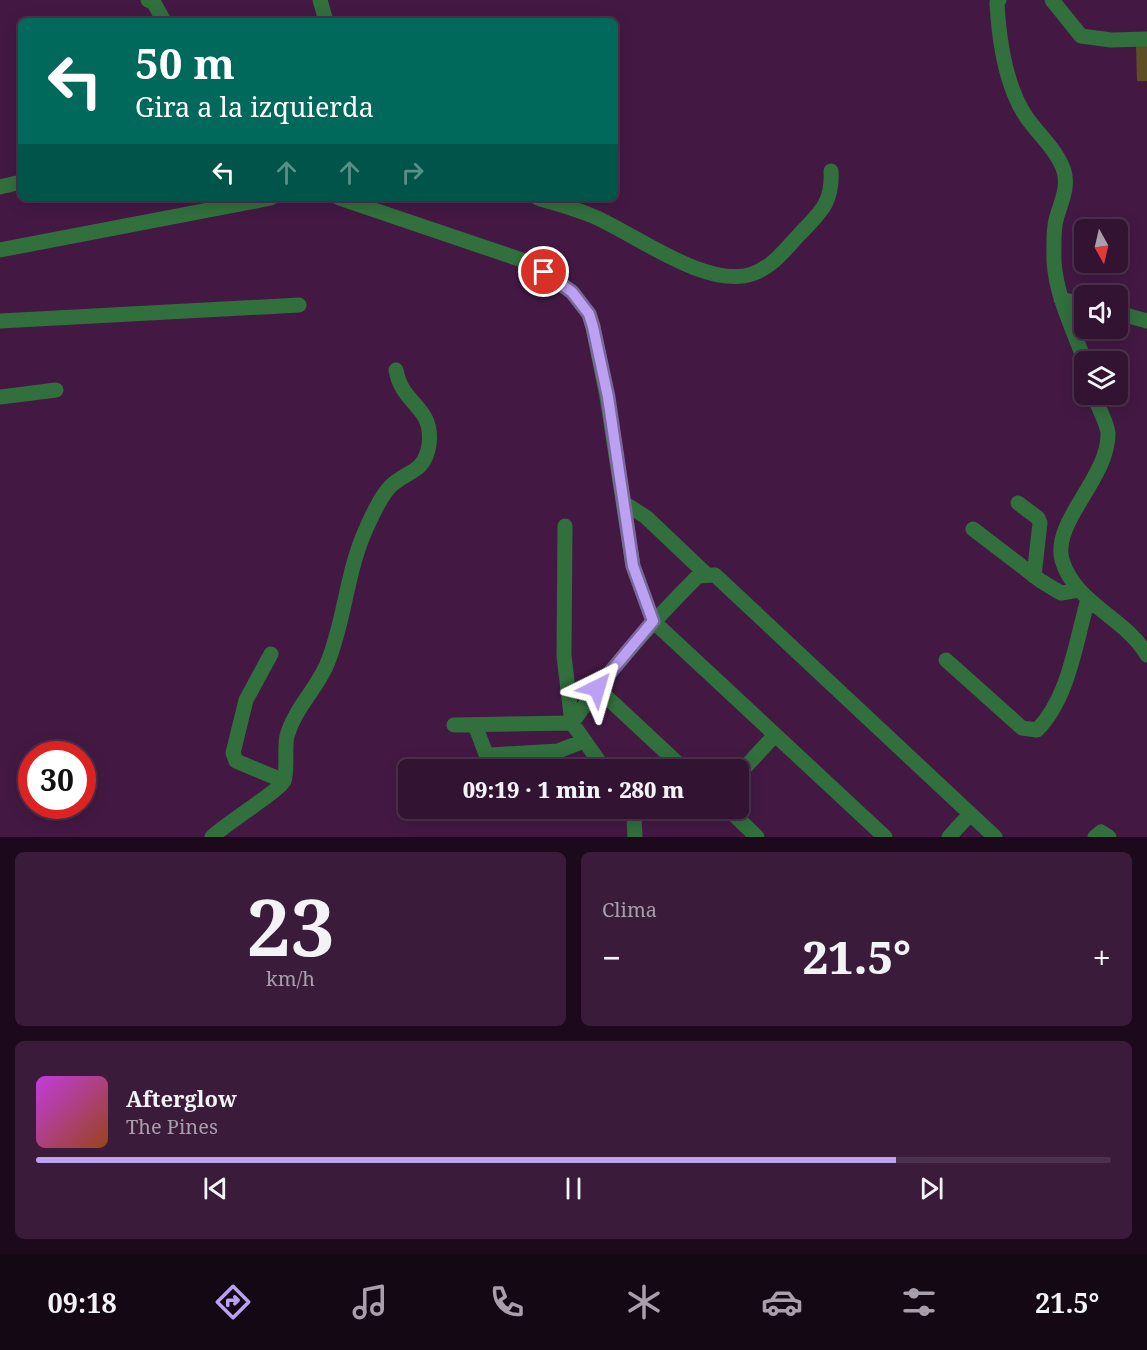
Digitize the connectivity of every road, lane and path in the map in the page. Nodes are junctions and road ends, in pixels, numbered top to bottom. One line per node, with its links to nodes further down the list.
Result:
1 (147, 0): 5 (street)
2 (320, 0): 6 (street)
3 (999, 0): 15 (street)
4 (1052, 0): 7 (street)
5 (162, 18)
6 (325, 18)
7 (1147, 39)
8 (831, 171): 13 (street)
9 (18, 183): 10 (street)
10 (0, 187)
11 (255, 201): 14 (street)
12 (348, 201): 26 (street)
13 (547, 201)
14 (0, 250)
15 (1060, 298): 16 (street); 21 (street)
16 (1074, 302)
17 (299, 305): 19 (street)
18 (1128, 316): 20 (street)
19 (0, 321)
20 (1147, 321)
21 (1081, 351)
22 (396, 370): 46 (street)
23 (56, 390): 24 (street)
24 (0, 397)
25 (1098, 405): 32 (street)
26 (624, 503): 30 (street); 33 (street)
27 (1018, 503): 31 (street)
28 (565, 526): 38 (street)
29 (974, 529): 31 (street)
30 (706, 574): 33 (street); 47 (street)
31 (1034, 576): 32 (street)
32 (1083, 594): 35 (street); 36 (street)
33 (653, 621): 37 (street); 41 (street)
34 (271, 654): 46 (street)
35 (1147, 655)
36 (946, 660)
37 (597, 688): 38 (street); 44 (street)
38 (572, 723): 40 (street); 42 (street)
39 (454, 725): 40 (street)
40 (475, 725): 42 (street)
41 (774, 736): 45 (street); 53 (street)
42 (584, 741): 43 (street)
43 (596, 759)
44 (673, 759)
45 (749, 763)
46 (284, 781): 50 (street)
47 (970, 814): 54 (street); 55 (street)
48 (634, 819): 51 (street)
49 (738, 819): 52 (street)
50 (212, 837)
51 (635, 837)
52 (757, 837)
53 (885, 837)
54 (949, 837)
55 (995, 837)
56 (1095, 837): 57 (street)
57 (1109, 837)

